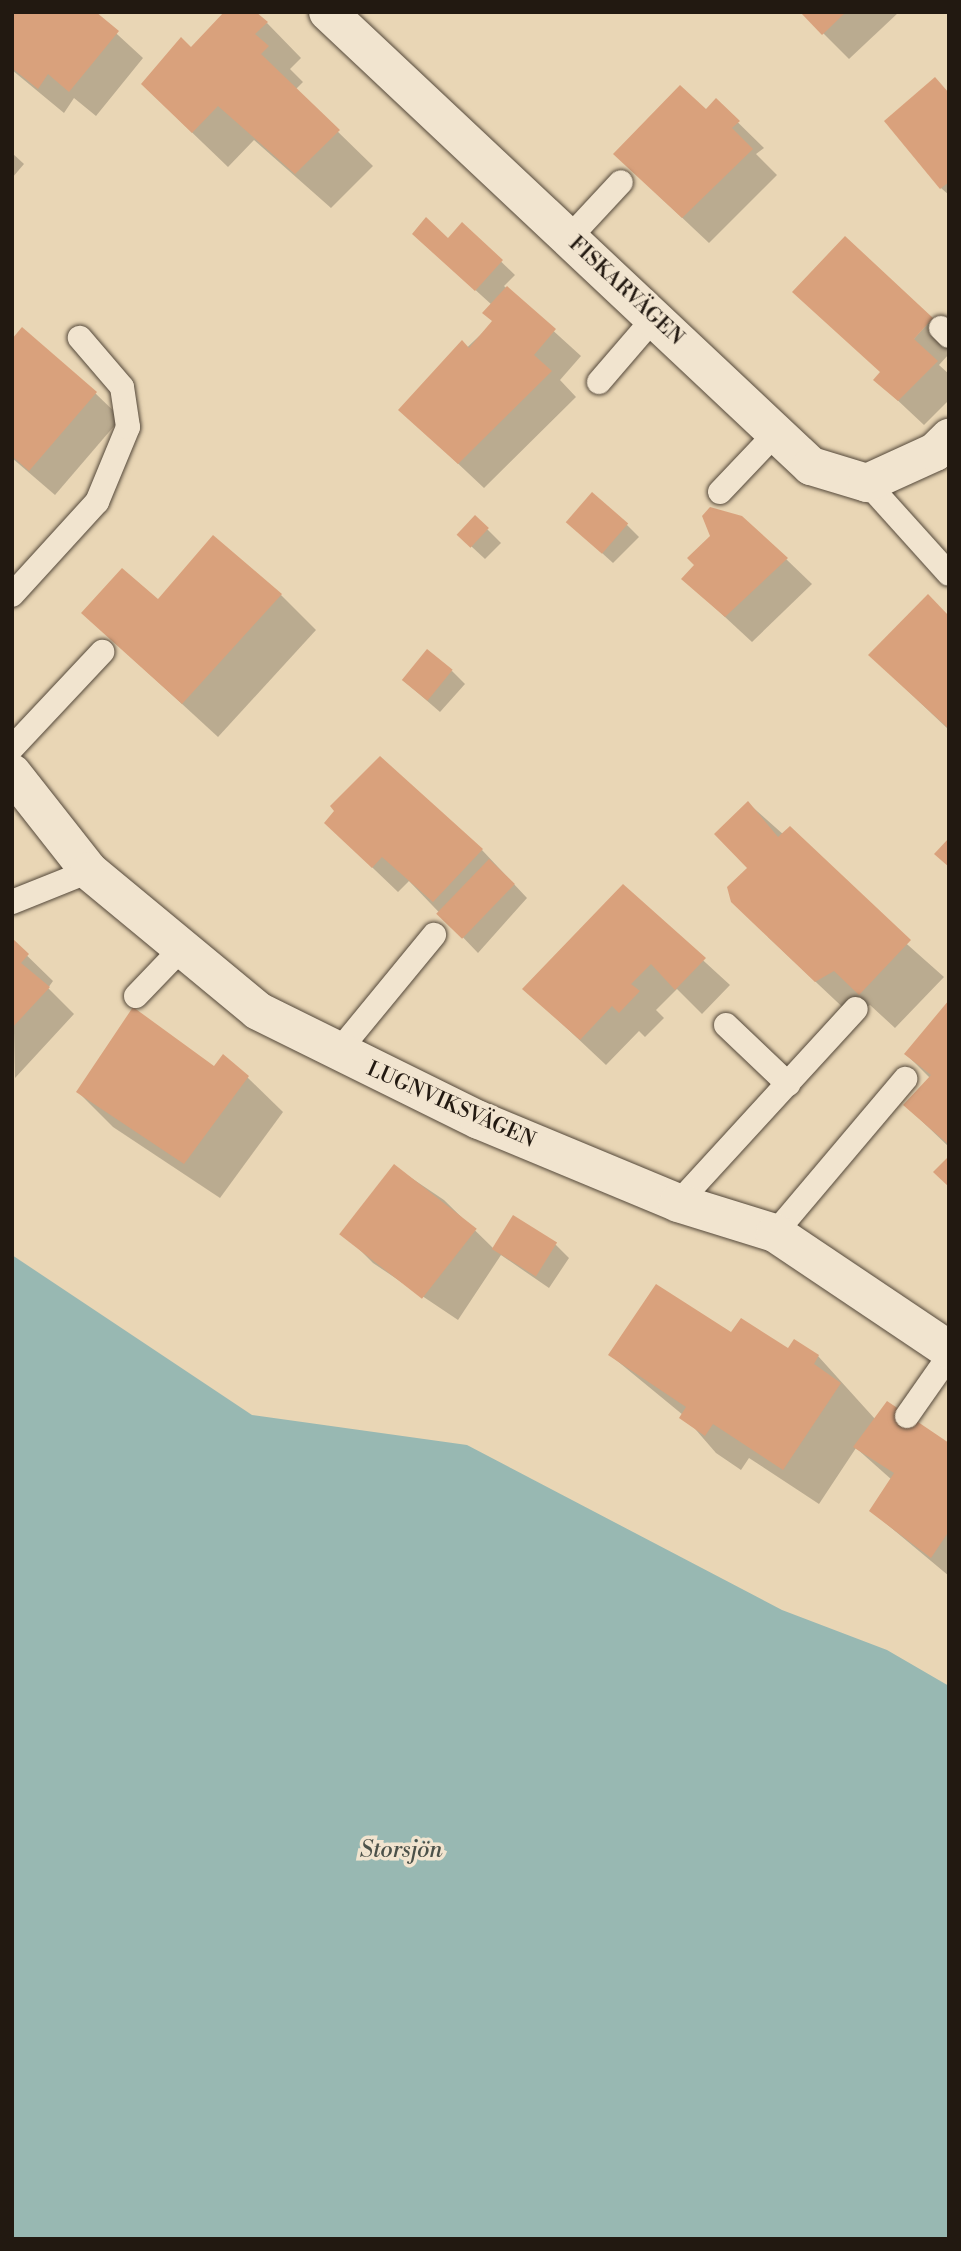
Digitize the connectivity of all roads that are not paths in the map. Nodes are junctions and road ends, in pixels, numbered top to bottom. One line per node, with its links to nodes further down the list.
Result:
1 (328, 12): 3 (street, FISKARVÄGEN)
2 (621, 182): 3 (lane)
3 (569, 239): 4 (street, FISKARVÄGEN)
4 (654, 318): 6 (lane); 7 (street, FISKARVÄGEN)
5 (80, 338): 12 (lane)
6 (599, 382)
7 (776, 433): 9 (street, FISKARVÄGEN); 10 (lane)
8 (949, 438): 9 (street)
9 (867, 484): 11 (lane)
10 (720, 492)
11 (949, 574)
12 (12, 595)
13 (102, 652): 14 (lane)
14 (12, 748)
15 (12, 773): 16 (street, LUGNVIKSVÄGEN)
16 (89, 871): 17 (lane); 19 (street, LUGNVIKSVÄGEN)
17 (12, 902)
18 (434, 935): 23 (lane)
19 (182, 948): 20 (lane); 23 (street, LUGNVIKSVÄGEN)
20 (136, 996)
21 (856, 1009): 25 (lane)
22 (726, 1025): 25 (lane)
23 (337, 1053): 26 (street, LUGNVIKSVÄGEN)
24 (905, 1079): 27 (lane)
25 (788, 1084): 26 (lane)
26 (678, 1203): 27 (street, LUGNVIKSVÄGEN)
27 (775, 1233): 28 (street, LUGNVIKSVÄGEN)
28 (949, 1350)
29 (949, 1356): 30 (lane)
30 (907, 1416)

